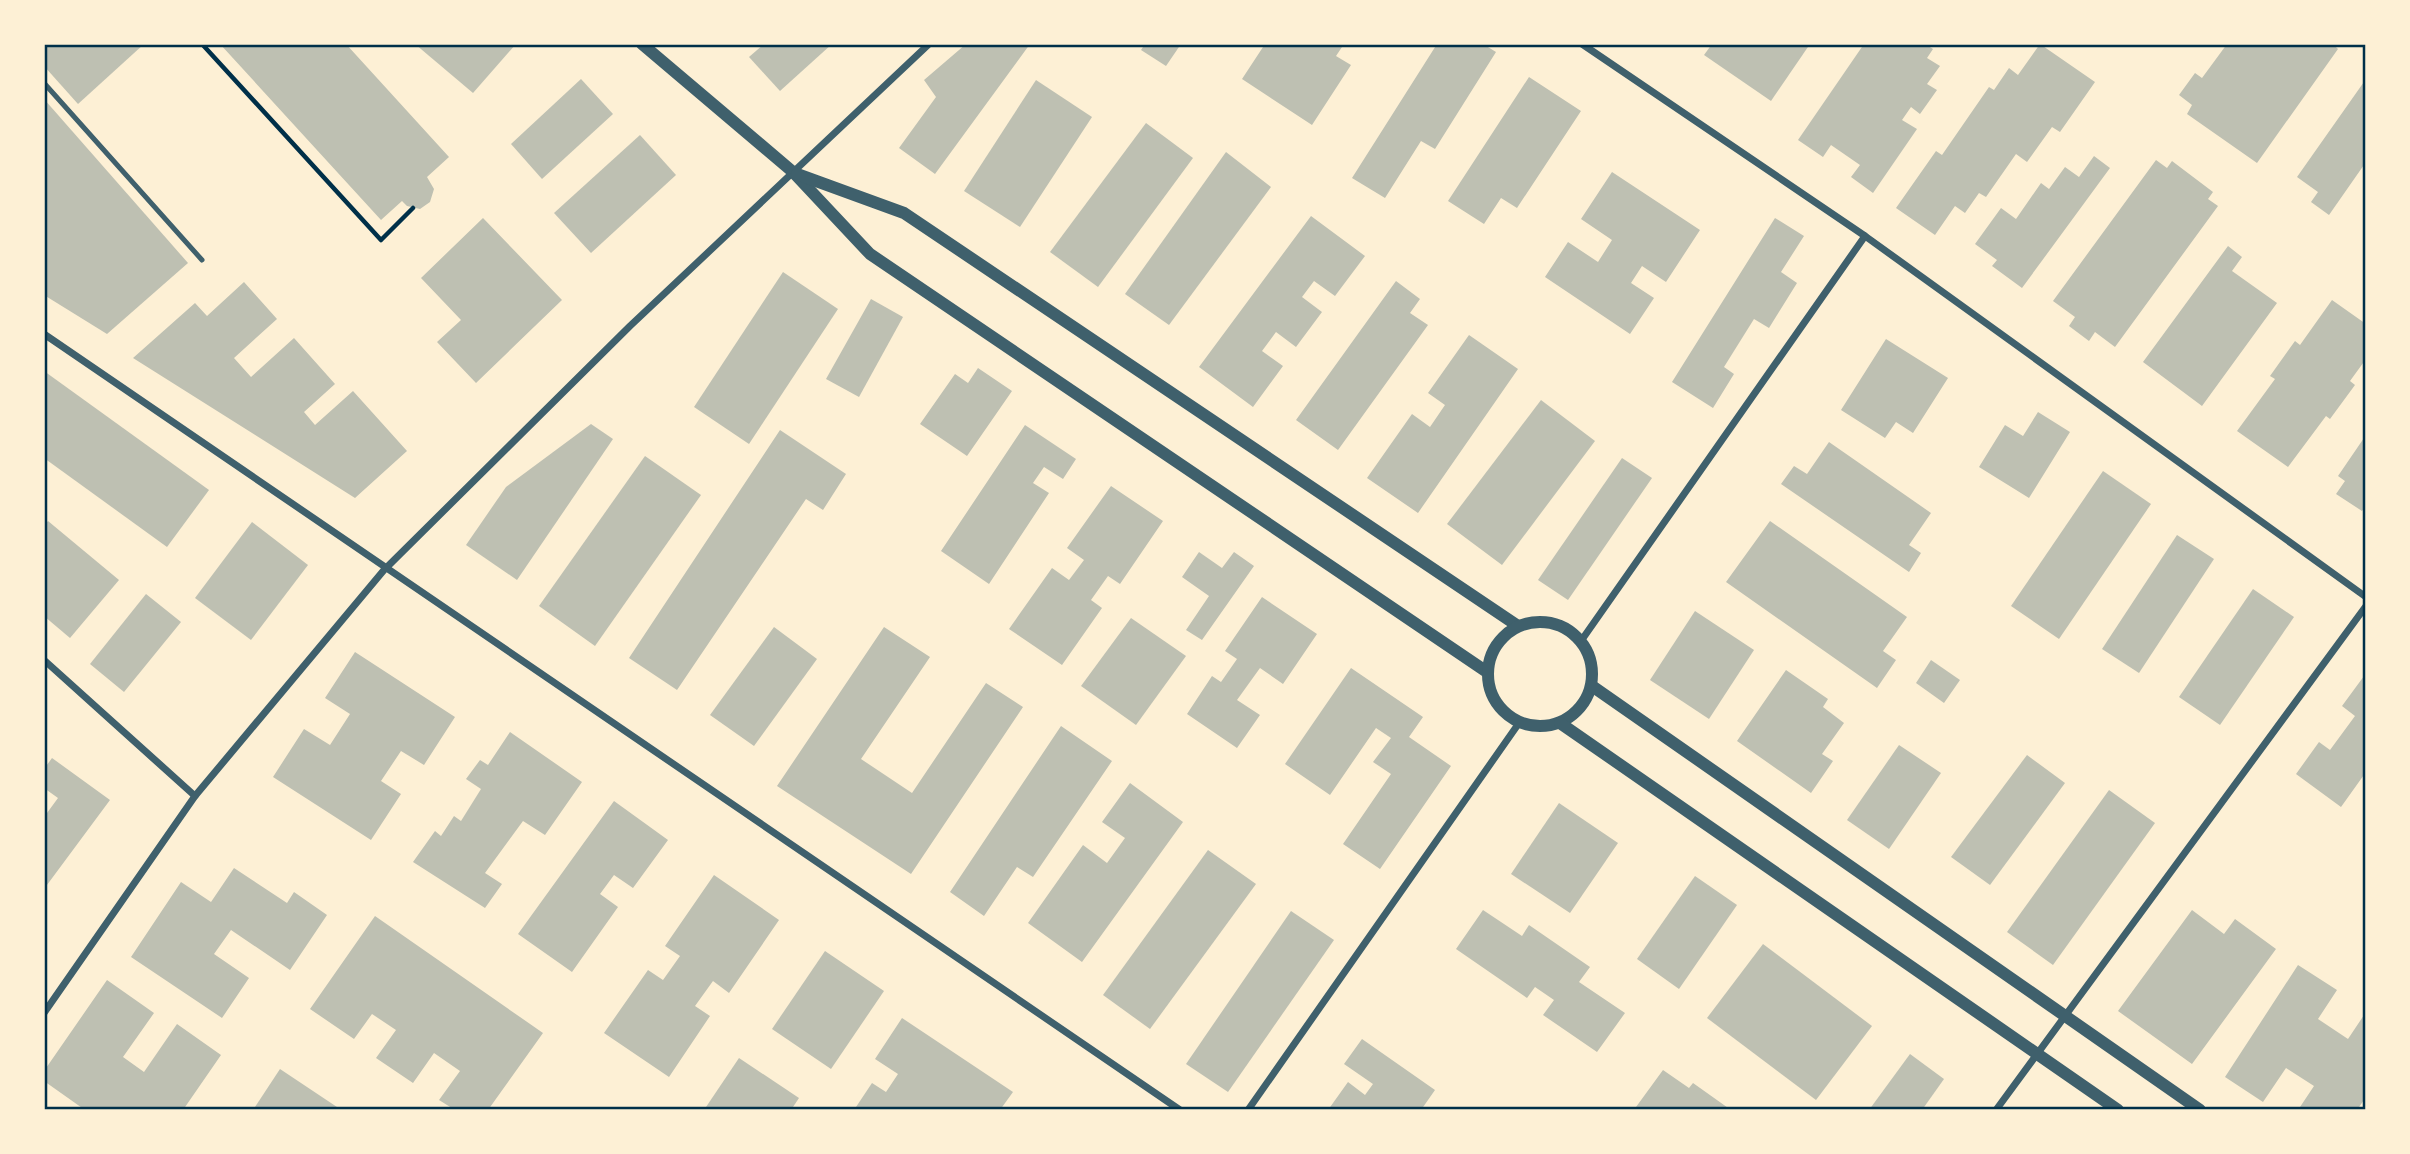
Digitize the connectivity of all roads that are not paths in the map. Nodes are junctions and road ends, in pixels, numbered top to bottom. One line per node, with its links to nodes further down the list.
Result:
1 (642, 44): 5 (street)
2 (929, 44): 5 (street)
3 (1582, 44): 6 (street)
4 (44, 83): 7 (lane)
5 (793, 172): 9 (street); 12 (street); 15 (street)
6 (1865, 236): 10 (street); 13 (street)
7 (202, 260)
8 (44, 334): 9 (street)
9 (384, 570): 19 (street); 23 (street)
10 (2366, 597)
11 (2366, 606): 21 (street)
12 (1518, 626): 13 (street); 15 (street)
13 (1581, 641): 16 (street)
14 (44, 660): 19 (street)
15 (1488, 672): 17 (street)
16 (1592, 686): 18 (street); 21 (street)
17 (1519, 723): 18 (street); 24 (street)
18 (1560, 723): 22 (street)
19 (195, 796): 20 (street)
20 (44, 1013)
21 (2065, 1016): 22 (street); 27 (street)
22 (2037, 1054): 25 (street); 26 (street)
23 (1180, 1110)
24 (1248, 1110)
25 (1996, 1110)
26 (2118, 1110)
27 (2200, 1110)

